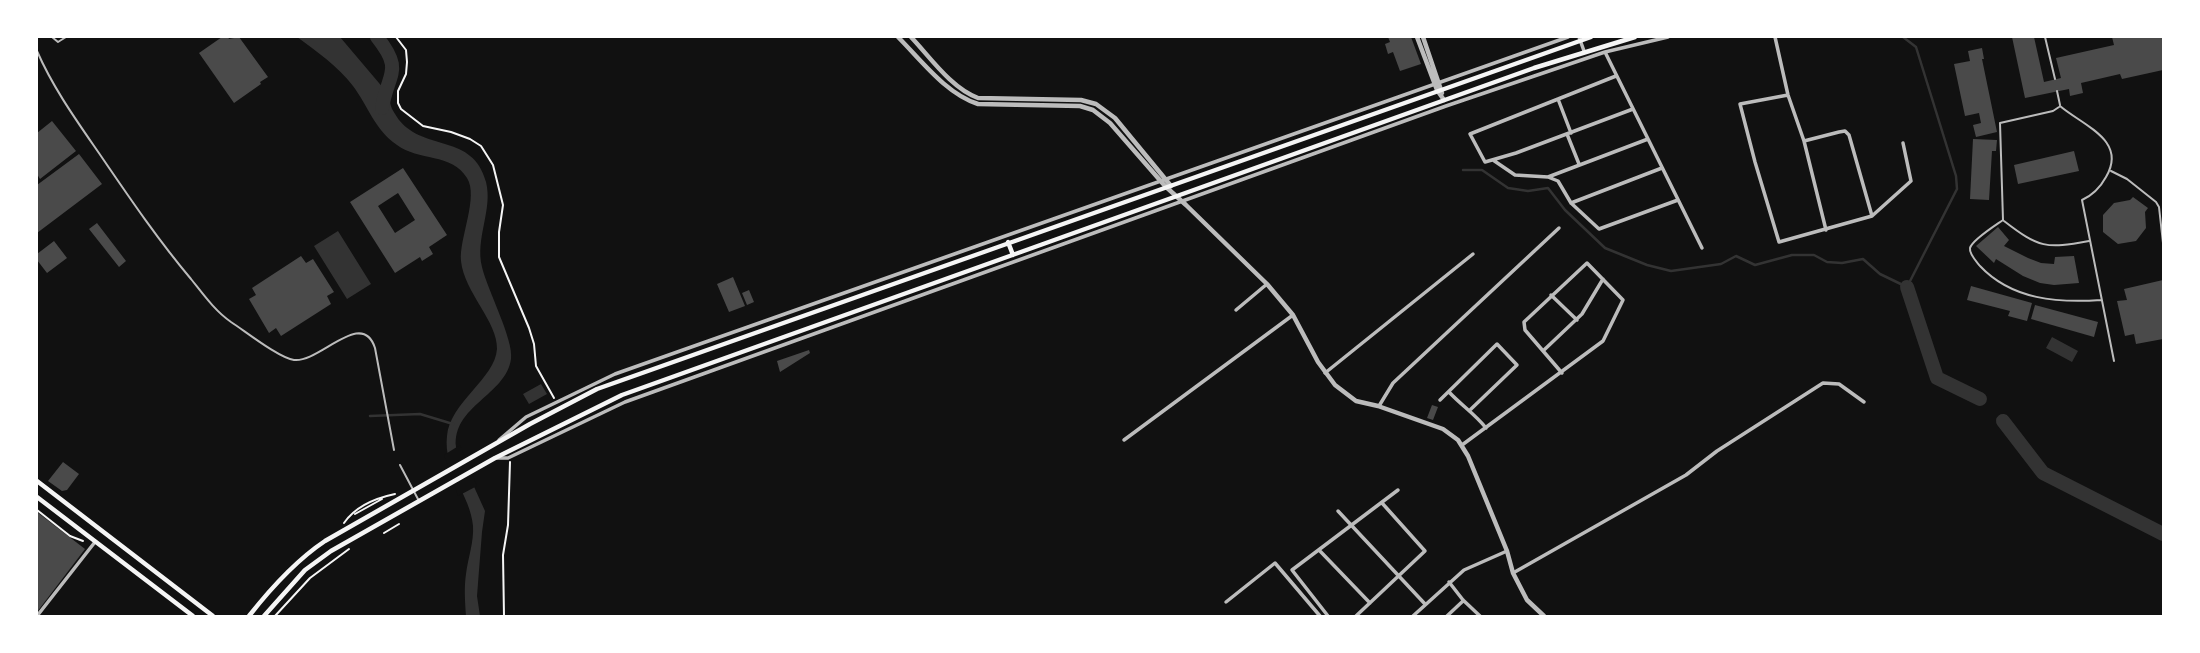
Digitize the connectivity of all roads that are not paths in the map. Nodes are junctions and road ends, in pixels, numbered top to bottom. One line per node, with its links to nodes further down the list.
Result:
1 (52, 37): 2 (lane)
2 (66, 37)
3 (898, 37): 37 (street)
4 (911, 37): 37 (street)
5 (1417, 37): 20 (street)
6 (1423, 37): 20 (street)
7 (1568, 37): 20 (street)
8 (1591, 37): 13 (main road)
9 (1635, 37): 14 (main road)
10 (1668, 37): 17 (street)
11 (1775, 37): 23 (street)
12 (2045, 37): 19 (lane)
13 (1580, 38): 16 (street); 21 (main road)
14 (1602, 46): 16 (main road); 17 (street)
15 (37, 51): 72 (lane)
16 (1584, 51): 25 (main road)
17 (1605, 52): 18 (street); 39 (street)
18 (1616, 76): 24 (street); 27 (street)
19 (2054, 79)
20 (1437, 83): 21 (street); 37 (street)
21 (1439, 89): 25 (street); 38 (main road)
22 (2057, 91): 26 (lane)
23 (1788, 95): 30 (street); 45 (street)
24 (1558, 99): 28 (street); 32 (street)
25 (1444, 100): 39 (main road)
26 (2060, 106): 35 (lane); 43 (lane)
27 (1633, 109): 28 (street); 29 (street)
28 (1569, 133): 32 (street); 33 (street)
29 (1648, 139): 33 (street); 34 (street)
30 (1804, 141): 42 (street); 45 (street)
31 (1903, 143): 42 (street)
32 (1493, 160): 36 (street)
33 (1580, 165): 36 (street)
34 (1662, 168): 40 (street); 41 (street)
35 (2110, 171): 46 (lane); 48 (lane)
36 (1548, 177): 41 (street)
37 (1163, 180): 38 (street); 71 (street)
38 (1167, 186): 39 (street); 47 (main road)
39 (1180, 198): 51 (main road); 53 (street); 73 (street)
40 (1678, 200): 41 (street); 49 (street)
41 (1571, 203)
42 (1872, 216): 45 (street)
43 (2003, 220): 46 (lane); 55 (lane)
44 (1559, 228): 66 (street)
45 (1826, 230)
46 (2090, 241): 55 (lane)
47 (1008, 242): 51 (main road); 71 (main road)
48 (2163, 243)
49 (1702, 248)
50 (1473, 254): 61 (street)
51 (1013, 255): 73 (main road)
52 (1603, 279): 54 (street); 58 (street); 62 (street)
53 (1267, 284): 56 (street); 57 (street)
54 (1551, 295): 58 (street); 59 (street)
55 (2102, 300): 60 (lane)
56 (1236, 310)
57 (1293, 315): 61 (street); 69 (street)
58 (1577, 320): 59 (street)
59 (1544, 350): 62 (street)
60 (2114, 362)
61 (1325, 373): 66 (street)
62 (1562, 373): 68 (street)
63 (1449, 391): 64 (street); 67 (street); 67 (street)
64 (1440, 400)
65 (1864, 402): 86 (street)
66 (1378, 406): 70 (street)
67 (1470, 410): 68 (street)
68 (1486, 428): 70 (street)
69 (1124, 440)
70 (1462, 445): 85 (street)
71 (490, 448): 77 (main road)
72 (394, 450)
73 (495, 458): 79 (main road)
74 (400, 465): 77 (lane)
75 (37, 481): 96 (main road)
76 (1398, 489): 80 (street)
77 (413, 490): 79 (lane); 97 (main road)
78 (37, 497): 83 (main road)
79 (419, 501): 93 (main road)
80 (1381, 503): 82 (street); 87 (street)
81 (1338, 511): 82 (street)
82 (1351, 525): 84 (street); 87 (street)
83 (95, 542): 94 (street); 95 (main road)
84 (1319, 550): 91 (street); 99 (street)
85 (1507, 551): 86 (street); 88 (street)
86 (1513, 573): 104 (street)
87 (1398, 576): 91 (street); 92 (street)
88 (1449, 582): 89 (street); 92 (street)
89 (1464, 600): 102 (street); 103 (street)
90 (1226, 602): 98 (street)
91 (1370, 603): 100 (street)
92 (1425, 604): 101 (street)
93 (266, 615)
94 (37, 616)
95 (193, 616)
96 (213, 616)
97 (249, 616)
98 (1320, 616)
99 (1328, 616)
100 (1356, 616)
101 (1413, 616)
102 (1447, 616)
103 (1480, 616)
104 (1544, 616)

